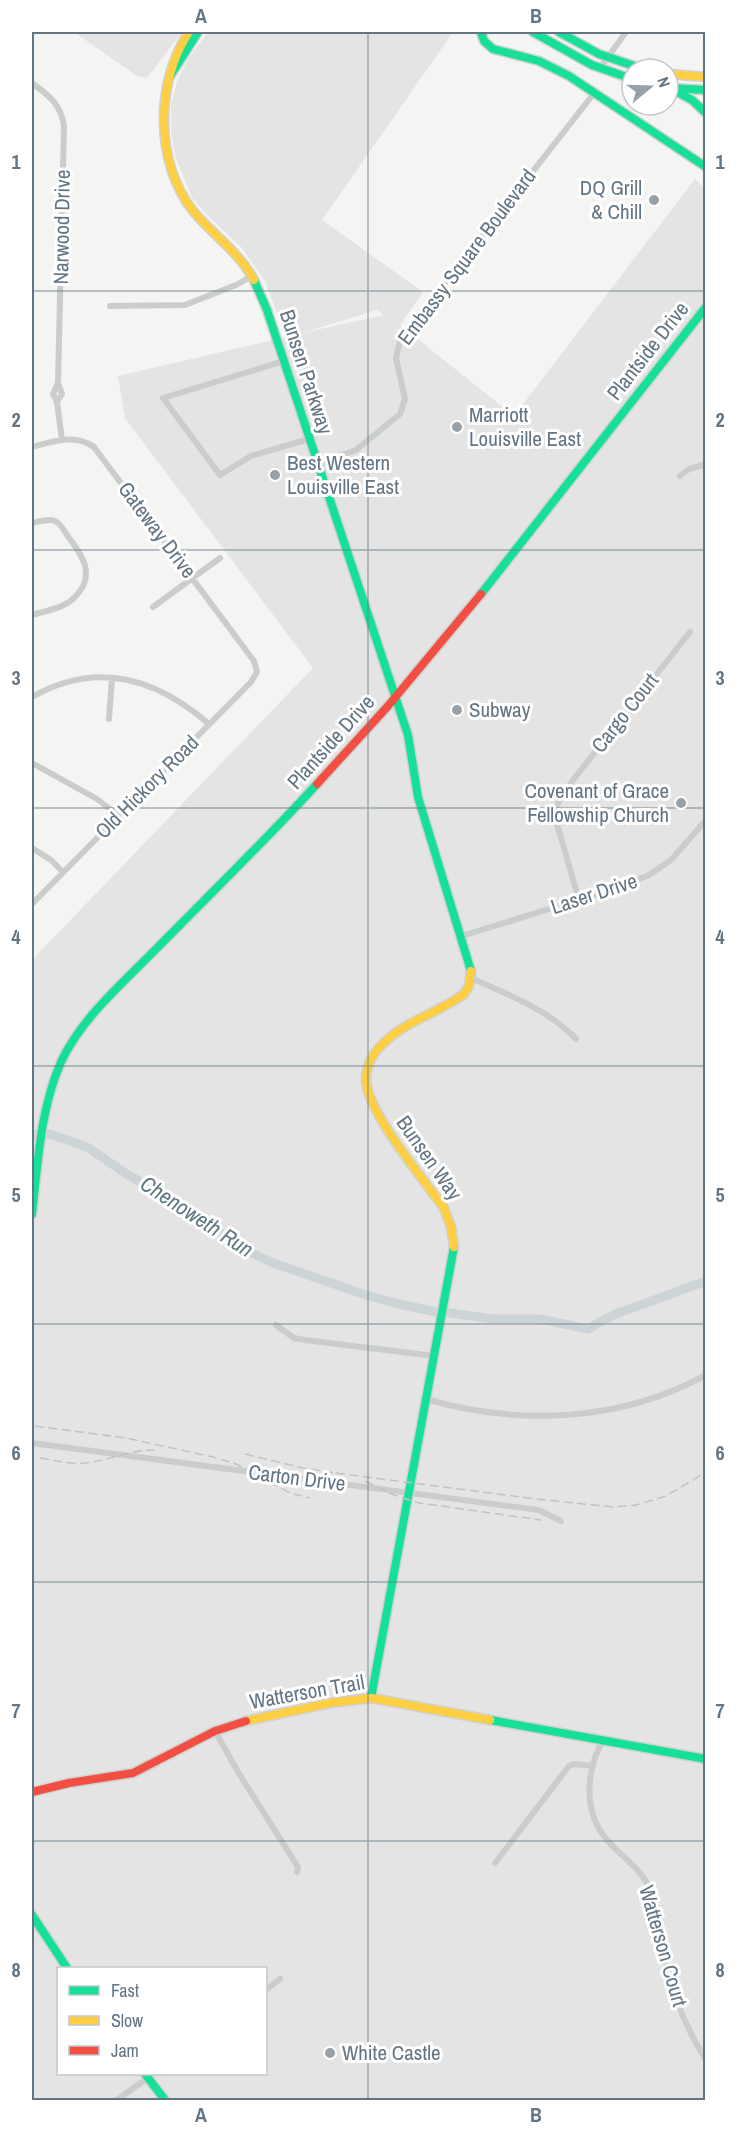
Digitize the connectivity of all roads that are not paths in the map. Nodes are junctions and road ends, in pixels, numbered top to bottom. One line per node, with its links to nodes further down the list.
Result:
1 (189, 32): 12 (main road, Bunsen Parkway)
2 (198, 32): 12 (main road, Bunsen Parkway)
3 (481, 32): 17 (main road)
4 (533, 32): 9 (main road)
5 (559, 32): 7 (main road)
6 (626, 32): 7 (street)
7 (606, 57): 8 (main road); 9 (street)
8 (620, 62)
9 (600, 68): 10 (main road)
10 (620, 75)
11 (680, 75): 13 (main road)
12 (170, 77): 21 (main road, Bunsen Parkway)
13 (705, 77)
14 (32, 83): 26 (street, Narwood Drive)
15 (680, 89): 16 (main road)
16 (705, 90)
17 (595, 92): 20 (main road); 28 (street, Embassy Square Boulevard)
18 (680, 94): 19 (main road)
19 (705, 113)
20 (705, 167)
21 (252, 276): 22 (street); 24 (main road, Bunsen Parkway)
22 (110, 306)
23 (705, 307): 40 (main road, Plantside Drive)
24 (284, 361): 25 (main road, Bunsen Parkway); 25 (street)
25 (309, 439): 28 (main road, Bunsen Parkway)
26 (62, 440): 27 (street, Gateway Drive); 33 (street, Gateway Drive)
27 (32, 447)
28 (317, 464): 40 (main road, Bunsen Parkway)
29 (705, 464): 30 (street)
30 (680, 476)
31 (32, 523): 35 (street)
32 (220, 558): 33 (street)
33 (193, 578): 34 (street); 37 (street, Gateway Drive)
34 (153, 607)
35 (32, 615)
36 (690, 632): 48 (street, Cargo Court)
37 (257, 668): 42 (street, Old Hickory Road)
38 (112, 678): 39 (street); 41 (street); 42 (street)
39 (32, 697)
40 (395, 698): 50 (main road); 53 (main road, Plantside Drive)
41 (109, 719)
42 (209, 724): 44 (street, Old Hickory Road)
43 (32, 763): 44 (street)
44 (119, 816): 47 (street, Old Hickory Road)
45 (705, 820): 48 (street, Laser Drive)
46 (32, 848): 47 (street)
47 (63, 872): 49 (street, Old Hickory Road)
48 (579, 900): 50 (street, Laser Drive)
49 (32, 904)
50 (462, 936): 51 (main road)
51 (471, 978): 52 (street); 55 (main road, Bunsen Way)
52 (576, 1039)
53 (32, 1214)
54 (276, 1325): 55 (street)
55 (434, 1356): 57 (main road, Bunsen Way)
56 (705, 1375): 57 (street)
57 (426, 1399): 59 (main road, Bunsen Way)
58 (32, 1443): 59 (street, Carton Drive)
59 (408, 1492): 60 (street, Carton Drive); 61 (main road, Bunsen Way)
60 (561, 1521)
61 (371, 1698): 62 (main road, Watterson Trail); 63 (main road, Watterson Trail)
62 (215, 1731): 66 (main road, Watterson Trail); 68 (street)
63 (603, 1741): 64 (main road, Watterson Trail); 65 (street, Watterson Court)
64 (705, 1760)
65 (593, 1766): 67 (street); 73 (street, Watterson Court)
66 (32, 1792)
67 (495, 1863)
68 (297, 1872)
69 (32, 1915): 70 (main road)
70 (66, 1967)
71 (280, 1979): 72 (street)
72 (267, 1989)
73 (705, 2060)
74 (149, 2075): 75 (street); 76 (main road)
75 (117, 2100)
76 (165, 2100)

